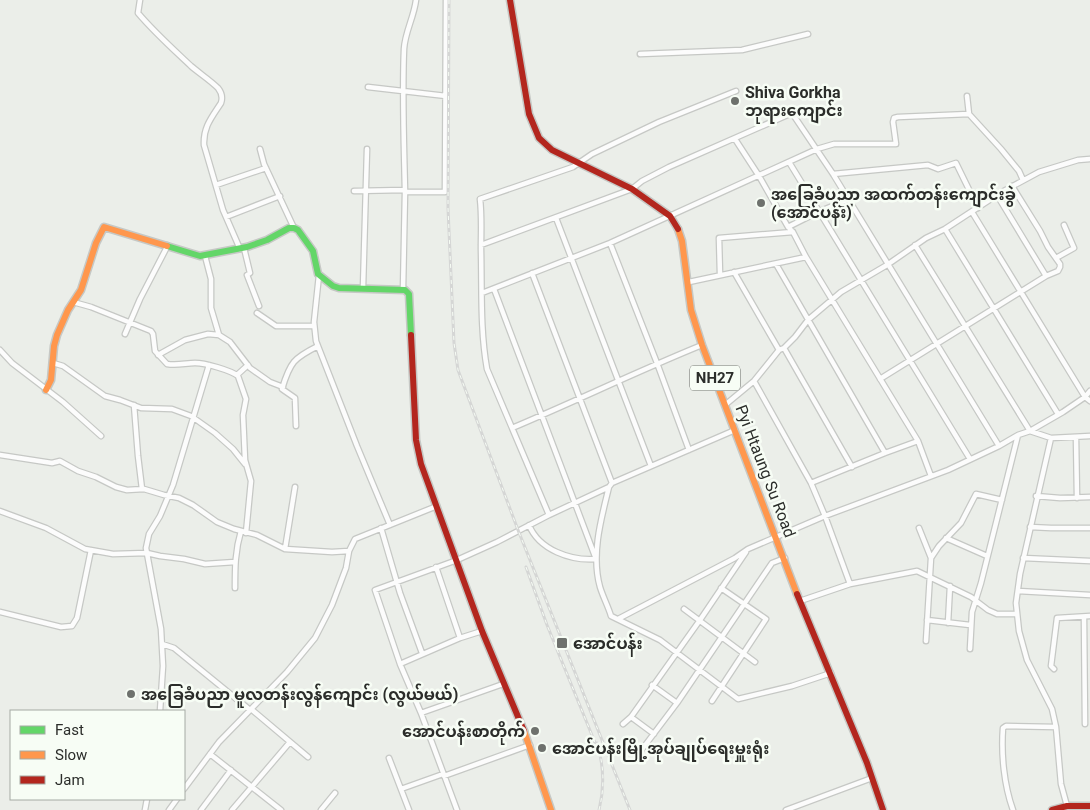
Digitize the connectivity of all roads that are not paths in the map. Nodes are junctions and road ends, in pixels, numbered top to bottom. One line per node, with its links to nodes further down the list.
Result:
1 (140, 0): 24 (street)
2 (416, 0): 8 (street)
3 (446, 0): 10 (street)
4 (510, 0): 18 (main road, Pyi Htaung Su Road / NH27)
5 (808, 34): 6 (street)
6 (640, 54)
7 (368, 87): 8 (street)
8 (403, 92): 10 (street); 29 (street)
9 (736, 92): 18 (street)
10 (446, 96): 29 (street)
11 (967, 96): 12 (street)
12 (969, 114): 16 (street); 23 (street)
13 (735, 139): 16 (street); 22 (street); 26 (street)
14 (260, 149): 20 (street)
15 (367, 149): 28 (street)
16 (817, 150): 19 (street); 21 (street)
17 (1090, 158): 23 (street)
18 (579, 162): 26 (main road, Pyi Htaung Su Road / NH27); 46 (street)
19 (789, 162): 22 (street); 34 (street)
20 (266, 168): 24 (street); 31 (street)
21 (833, 174): 32 (street); 33 (street)
22 (759, 176): 36 (street); 40 (street)
23 (1023, 180): 25 (street)
24 (216, 185): 37 (street)
25 (1012, 186): 30 (street); 52 (street)
26 (632, 189): 36 (main road, Pyi Htaung Su Road / NH27); 38 (street)
27 (354, 191): 28 (street)
28 (367, 191): 29 (street); 62 (street)
29 (405, 191): 64 (street)
30 (997, 195): 33 (street); 59 (street)
31 (280, 196): 37 (street); 41 (street)
32 (847, 200): 34 (street); 54 (street)
33 (978, 208): 35 (street)
34 (818, 212): 40 (street); 60 (street)
35 (972, 212): 42 (street); 66 (street)
36 (670, 216): 44 (street); 61 (main road, Pyi Htaung Su Road / NH27)
37 (226, 217): 48 (street)
38 (556, 218): 46 (street); 51 (street)
39 (1064, 225): 52 (street)
40 (788, 227): 43 (street)
41 (294, 228): 48 (main road); 58 (main road)
42 (945, 229): 45 (street); 70 (street)
43 (793, 232): 50 (street); 57 (street)
44 (610, 243): 51 (street); 86 (street)
45 (916, 245): 54 (street); 75 (street)
46 (481, 246): 65 (street)
47 (167, 247): 49 (main road); 68 (main road); 73 (street)
48 (242, 248): 49 (main road); 69 (street)
49 (206, 256): 77 (street)
50 (806, 257): 53 (street); 67 (street)
51 (571, 258): 56 (street); 91 (street)
52 (1056, 258): 59 (street)
53 (776, 264): 55 (street); 72 (street)
54 (887, 265): 60 (street); 78 (street)
55 (734, 272): 57 (street); 81 (street)
56 (532, 273): 63 (street); 97 (street)
57 (720, 274): 61 (street)
58 (319, 275): 62 (main road); 74 (street)
59 (1046, 276): 66 (street)
60 (860, 281): 67 (street); 84 (street)
61 (688, 282): 79 (main road, Pyi Htaung Su Road / NH27)
62 (363, 288): 64 (main road)
63 (494, 289): 65 (street); 102 (street)
64 (403, 290): 133 (main road)
65 (482, 293): 105 (street)
66 (1021, 293): 70 (street); 96 (street)
67 (832, 299): 72 (street); 90 (street)
68 (73, 302): 73 (street); 85 (main road)
69 (259, 306)
70 (993, 309): 75 (street); 101 (street)
71 (257, 314): 74 (street)
72 (808, 320): 81 (street); 116 (street)
73 (130, 322): 76 (street); 83 (street)
74 (314, 326): 80 (street)
75 (965, 327): 78 (street); 107 (street)
76 (125, 334)
77 (219, 335): 83 (street); 88 (street)
78 (936, 344): 84 (street); 114 (street)
79 (702, 345): 86 (street); 100 (main road, Pyi Htaung Su Road / NH27)
80 (318, 346): 93 (street); 137 (street)
81 (781, 349): 92 (street); 121 (street)
82 (0, 350): 94 (street)
83 (158, 355): 87 (street)
84 (909, 362): 90 (street); 118 (street)
85 (53, 363): 94 (main road); 99 (street)
86 (658, 363): 91 (street); 115 (street)
87 (209, 365): 89 (street); 103 (street)
88 (248, 365): 89 (street); 93 (street)
89 (237, 375): 119 (street)
90 (880, 379): 113 (street)
91 (618, 380): 97 (street); 120 (street)
92 (754, 381): 100 (street); 123 (street)
93 (283, 388): 104 (street)
94 (46, 390): 109 (street)
95 (1090, 390): 96 (street)
96 (1085, 397): 98 (street); 101 (street)
97 (580, 399): 102 (street); 124 (street)
98 (1090, 401)
99 (134, 405): 103 (street); 126 (street)
100 (726, 405): 106 (main road, Pyi Htaung Su Road / NH27)
101 (1058, 414): 107 (street)
102 (541, 416): 105 (street); 132 (street)
103 (194, 418): 119 (street); 127 (street)
104 (296, 426)
105 (512, 428): 135 (street)
106 (735, 430): 115 (street); 144 (main road, Pyi Htaung Su Road / NH27)
107 (1030, 431): 108 (street); 112 (street)
108 (1018, 435): 114 (street); 131 (street)
109 (101, 436)
110 (1090, 436): 111 (street)
111 (1076, 437): 112 (street); 130 (street)
112 (1051, 438): 128 (street)
113 (918, 442): 116 (street); 122 (street)
114 (999, 446): 118 (street)
115 (689, 450): 120 (street)
116 (885, 453): 121 (street)
117 (0, 455): 126 (street)
118 (970, 459): 122 (street)
119 (246, 465): 143 (street)
120 (651, 466): 124 (street)
121 (852, 467): 123 (street)
122 (931, 476): 136 (street)
123 (811, 484): 136 (street)
124 (611, 485): 132 (street); 155 (street)
125 (295, 487): 146 (street)
126 (142, 489): 127 (street)
127 (169, 496): 143 (street); 150 (street)
128 (1036, 496): 130 (street); 139 (street)
129 (1090, 497): 130 (street)
130 (1077, 498)
131 (1002, 500): 145 (street); 151 (street)
132 (574, 502): 135 (street); 155 (street)
133 (437, 506): 137 (street); 156 (main road)
134 (0, 511): 148 (street)
135 (548, 515): 138 (street)
136 (825, 516): 144 (street); 162 (street)
137 (390, 525): 140 (street)
138 (529, 525): 155 (street); 156 (street)
139 (1030, 527): 142 (street); 154 (street)
140 (381, 528): 149 (street); 161 (street)
141 (918, 528): 153 (street)
142 (1090, 528)
143 (243, 532): 146 (street); 158 (street)
144 (777, 537): 147 (street); 152 (main road, Pyi Htaung Su Road / NH27)
145 (946, 538): 151 (street); 153 (street)
146 (285, 549): 149 (street)
147 (748, 549): 165 (street); 176 (street)
148 (91, 550): 150 (street); 172 (street)
149 (349, 551): 201 (street)
150 (147, 553): 158 (street); 185 (street)
151 (987, 556): 168 (street)
152 (785, 558): 169 (main road, Pyi Htaung Su Road / NH27); 170 (street)
153 (931, 558): 160 (street)
154 (1023, 558): 157 (street); 166 (street)
155 (596, 559): 176 (street)
156 (457, 560): 159 (street); 181 (main road)
157 (1090, 561)
158 (235, 562): 164 (street)
159 (436, 567): 161 (street); 183 (street)
160 (929, 577): 162 (street); 163 (street); 178 (street)
161 (397, 582): 188 (street); 191 (street)
162 (850, 584): 169 (street)
163 (950, 586): 168 (street); 179 (street)
164 (235, 588)
165 (722, 588): 170 (street); 177 (street)
166 (1018, 590): 167 (street); 173 (street)
167 (1090, 595)
168 (975, 600): 173 (street); 180 (street)
169 (800, 601): 194 (main road, Pyi Htaung Su Road / NH27)
170 (744, 603): 182 (street); 187 (street)
171 (684, 609): 177 (street)
172 (0, 612)
173 (1017, 614): 206 (street)
174 (1084, 616): 175 (street); 192 (street); 205 (street)
175 (1090, 616)
176 (618, 619): 189 (street)
177 (700, 620): 182 (street); 189 (street)
178 (927, 620): 179 (street); 184 (street)
179 (948, 623): 180 (street)
180 (970, 624): 186 (street)
181 (482, 631): 183 (street); 195 (main road)
182 (722, 636): 187 (street); 193 (street)
183 (460, 638): 188 (street)
184 (926, 641)
185 (162, 644): 200 (street); 201 (street)
186 (970, 649)
187 (743, 652): 190 (street); 197 (street)
188 (422, 653): 191 (street)
189 (677, 653): 193 (street); 196 (street)
190 (756, 662)
191 (400, 664): 202 (street)
192 (1054, 668)
193 (699, 669): 197 (street); 199 (street)
194 (831, 673): 197 (street); 216 (main road, Pyi Htaung Su Road / NH27)
195 (504, 684): 202 (street); 209 (main road)
196 (652, 685): 199 (street); 203 (street)
197 (722, 685): 198 (street)
198 (712, 701)
199 (677, 703): 207 (street)
200 (160, 710)
201 (251, 710): 208 (street); 211 (street)
202 (421, 713): 215 (street)
203 (631, 717): 204 (street); 207 (street)
204 (623, 724)
205 (1085, 724)
206 (1056, 727): 221 (street); 232 (street)
207 (654, 734): 210 (street)
208 (290, 742): 212 (street); 217 (street)
209 (530, 746): 215 (street); 230 (main road)
210 (640, 752)
211 (210, 754): 214 (street); 218 (street)
212 (308, 757)
213 (389, 758): 219 (street)
214 (232, 770): 217 (street); 224 (street)
215 (443, 775): 219 (street); 229 (street)
216 (872, 778): 223 (street); 231 (main road, Pyi Htaung Su Road / NH27)
217 (252, 786): 225 (street); 226 (street)
218 (185, 789)
219 (401, 789): 228 (street)
220 (335, 793): 227 (street)
221 (1067, 806): 222 (main road); 233 (main road)
222 (1090, 806)
223 (790, 809)
224 (201, 810)
225 (232, 810)
226 (282, 810)
227 (321, 810)
228 (408, 810)
229 (457, 810)
230 (551, 810)
231 (883, 810)
232 (1013, 810)
233 (1052, 810)

